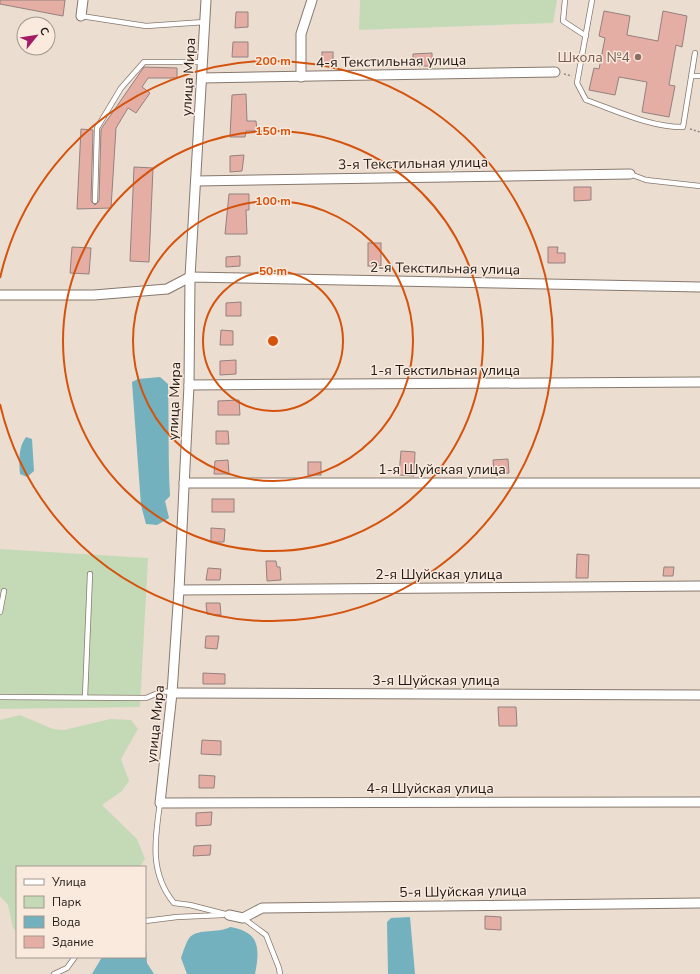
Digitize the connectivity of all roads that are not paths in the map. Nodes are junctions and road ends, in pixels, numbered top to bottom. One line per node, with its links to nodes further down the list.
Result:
1 (83, 0): 6 (street)
2 (206, 0): 7 (street, улица Мира)
3 (312, 0): 14 (street)
4 (565, 0): 8 (lane)
5 (592, 0): 8 (lane)
6 (81, 16): 7 (lane)
7 (205, 22): 10 (street, улица Мира)
8 (586, 36): 12 (lane)
9 (694, 53): 12 (lane)
10 (203, 62): 15 (street, улица Мира); 19 (lane)
11 (555, 72): 14 (street, 4-я Текстильная улица)
12 (692, 76): 13 (lane)
13 (700, 76)
14 (301, 77): 15 (street, 4-я Текстильная улица)
15 (202, 78): 17 (street, улица Мира)
16 (630, 174): 17 (street, 3-я Текстильная улица); 18 (lane)
17 (196, 181): 20 (street, улица Мира)
18 (700, 186)
19 (95, 201)
20 (190, 277): 21 (street, 2-я Текстильная улица); 22 (street); 24 (street, улица Мира)
21 (700, 287)
22 (0, 295)
23 (700, 382): 24 (street, 1-я Текстильная улица)
24 (189, 385): 25 (street, улица Мира)
25 (184, 483): 26 (street, 1-я Шуйская улица); 29 (street, улица Мира)
26 (700, 483)
27 (90, 574): 35 (lane)
28 (700, 586): 29 (street, 2-я Шуйская улица)
29 (179, 590): 32 (street, улица Мира)
30 (4, 591): 31 (lane)
31 (0, 612)
32 (172, 693): 33 (street, 3-я Шуйская улица); 35 (lane); 37 (street, улица Мира)
33 (700, 695)
34 (0, 697): 35 (lane)
35 (85, 697)
36 (700, 802): 37 (street, 4-я Шуйская улица)
37 (160, 803): 39 (lane)
38 (700, 903): 40 (street, 5-я Шуйская улица)
39 (229, 915): 40 (street); 41 (lane)
40 (243, 918): 44 (lane)
41 (146, 921)
42 (74, 958): 43 (lane)
43 (54, 974)
44 (280, 974)

